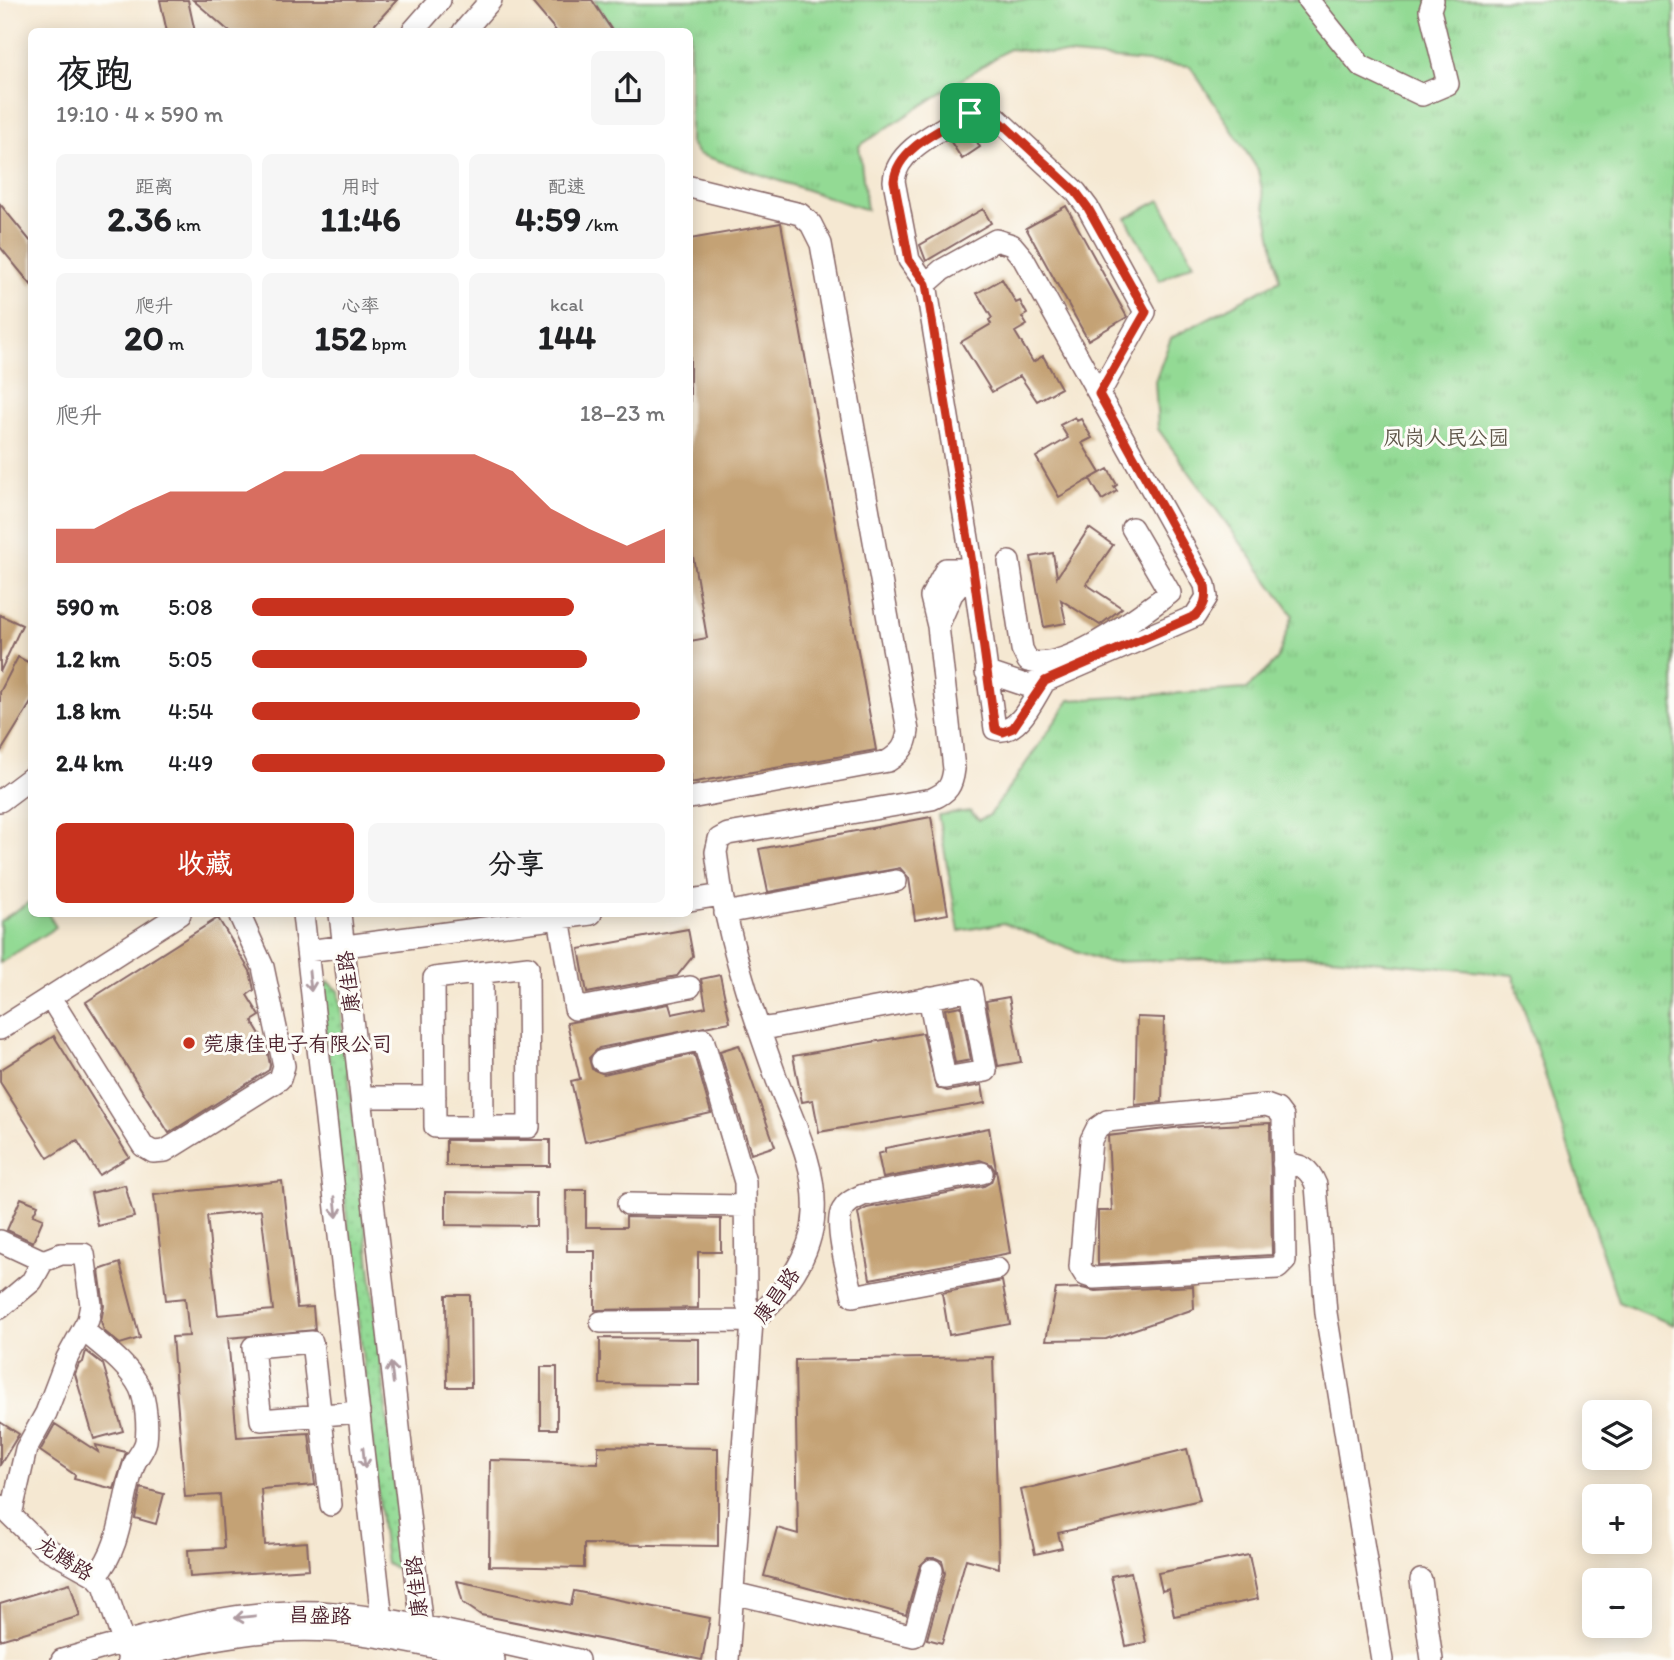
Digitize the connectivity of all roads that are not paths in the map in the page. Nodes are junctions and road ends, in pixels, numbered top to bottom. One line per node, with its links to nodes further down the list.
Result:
1 (440, 0): 5 (street)
2 (491, 0): 6 (street)
3 (1308, 0): 4 (street)
4 (1433, 0)
5 (416, 28)
6 (466, 28)
7 (693, 188): 18 (street)
8 (926, 284): 9 (street); 9 (street); 12 (street)
9 (1099, 394): 14 (street)
10 (1132, 528): 13 (street)
11 (1009, 562): 13 (street)
12 (973, 569): 15 (street); 22 (street, 康昌路)
13 (1148, 608): 14 (street)
14 (1163, 632): 16 (street)
15 (986, 672): 16 (street); 16 (street)
16 (1045, 681)
17 (28, 780): 19 (street)
18 (693, 797)
19 (0, 801)
20 (896, 881): 22 (street)
21 (693, 900): 22 (street)
22 (724, 904): 35 (street, 康昌路)
23 (175, 917): 33 (street)
24 (240, 917): 33 (street)
25 (303, 917): 30 (street, 康佳路)
26 (340, 917): 29 (street, 康佳路)
27 (567, 917): 28 (street)
28 (559, 918): 29 (street); 32 (street)
29 (344, 948): 30 (street); 38 (street, 康佳路)
30 (307, 951): 54 (street, 康佳路, one-way to 54)
31 (482, 972): 39 (street); 40 (street); 40 (street)
32 (690, 987)
33 (51, 997): 36 (street)
34 (929, 998): 35 (street)
35 (759, 1029): 47 (street, 康昌路)
36 (0, 1030)
37 (602, 1061): 44 (street)
38 (361, 1097): 39 (street); 64 (street, 康佳路, one-way to 38)
39 (435, 1097): 40 (street)
40 (483, 1127)
41 (1283, 1164): 41 (street); 71 (street)
42 (982, 1173): 46 (street)
43 (628, 1204): 44 (street)
44 (745, 1206): 51 (street)
45 (0, 1241): 48 (street)
46 (843, 1241): 47 (street); 49 (street)
47 (807, 1247): 51 (street, 康昌路)
48 (43, 1261): 50 (street); 53 (street)
49 (997, 1269)
50 (0, 1308)
51 (752, 1321): 52 (street); 61 (street, 康昌路)
52 (601, 1322)
53 (83, 1330): 57 (street); 59 (street)
54 (359, 1412): 55 (street); 62 (street, 康佳路, one-way to 62)
55 (320, 1415): 55 (street); 56 (street)
56 (331, 1505)
57 (5, 1510): 59 (street, 龙腾路)
58 (932, 1570): 61 (street)
59 (96, 1576): 66 (street, 龙腾路)
60 (1421, 1580): 72 (street)
61 (733, 1593): 70 (street, 康昌路)
62 (382, 1620): 63 (street, 康佳路); 64 (street, 昌盛路); 66 (street, 昌盛路, one-way to 66)
63 (400, 1641): 64 (street, 康佳路); 65 (street, 昌盛路)
64 (434, 1642): 68 (street, 昌盛路); 69 (street, 昌盛路)
65 (183, 1653): 66 (street, 昌盛路)
66 (127, 1654): 67 (street, 昌盛路)
67 (62, 1660)
68 (494, 1660)
69 (578, 1660)
70 (728, 1660)
71 (1382, 1660)
72 (1433, 1660)

